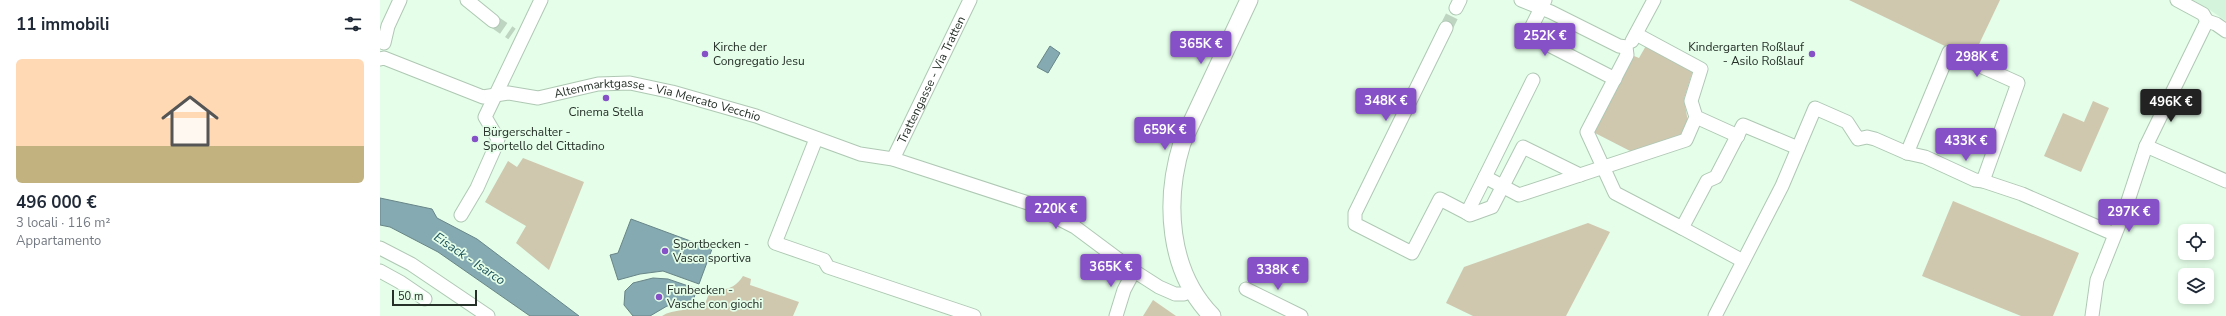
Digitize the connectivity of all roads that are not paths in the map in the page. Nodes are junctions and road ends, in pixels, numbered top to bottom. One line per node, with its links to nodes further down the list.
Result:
1 (400, 0): 16 (street)
2 (467, 0): 10 (street)
3 (541, 0): 19 (street)
4 (970, 0): 26 (street, Trattengasse - Via Tratten)
5 (1249, 0): 42 (main road)
6 (1521, 0): 9 (street)
7 (1654, 0): 14 (street)
8 (2178, 0): 11 (street)
9 (1543, 4): 15 (street); 17 (street)
10 (493, 21)
11 (2207, 21): 13 (street); 23 (street)
12 (1446, 28): 34 (street)
13 (2226, 31)
14 (1636, 34): 15 (street); 20 (street)
15 (1626, 47): 17 (street)
16 (381, 50): 19 (street, Altenmarktgasse - Via Mercato Vecchio)
17 (1615, 79): 27 (street)
18 (1533, 80): 29 (street)
19 (495, 94): 22 (street, Altenmarktgasse - Via Mercato Vecchio); 33 (street)
20 (1696, 117): 21 (street); 27 (street)
21 (1738, 136): 24 (street); 35 (street)
22 (816, 139): 26 (street, Altenmarktgasse - Via Mercato Vecchio); 45 (street)
23 (2146, 146): 31 (street); 36 (street)
24 (1798, 148): 25 (street); 38 (street)
25 (1907, 153): 30 (street); 30 (street)
26 (893, 159): 40 (street, Altenmarktgasse - Via Mercato Vecchio)
27 (1603, 166): 28 (street); 35 (street)
28 (1580, 175): 32 (street); 32 (street)
29 (1484, 177): 32 (street); 34 (street)
30 (1983, 181): 36 (street)
31 (2226, 181)
32 (1503, 186): 34 (street)
33 (463, 212)
34 (1467, 213)
35 (1682, 228): 38 (street)
36 (2114, 234): 50 (street)
37 (380, 248): 44 (street)
38 (1742, 268): 49 (street)
39 (380, 271): 43 (street)
40 (1134, 271): 42 (street, Altenmarktgasse - Via Mercato Vecchio); 46 (street)
41 (1246, 289): 48 (street)
42 (1192, 290): 47 (main road)
43 (425, 299)
44 (488, 316)
45 (974, 316)
46 (1116, 316)
47 (1212, 316)
48 (1301, 316)
49 (1715, 316)
50 (2092, 316)

